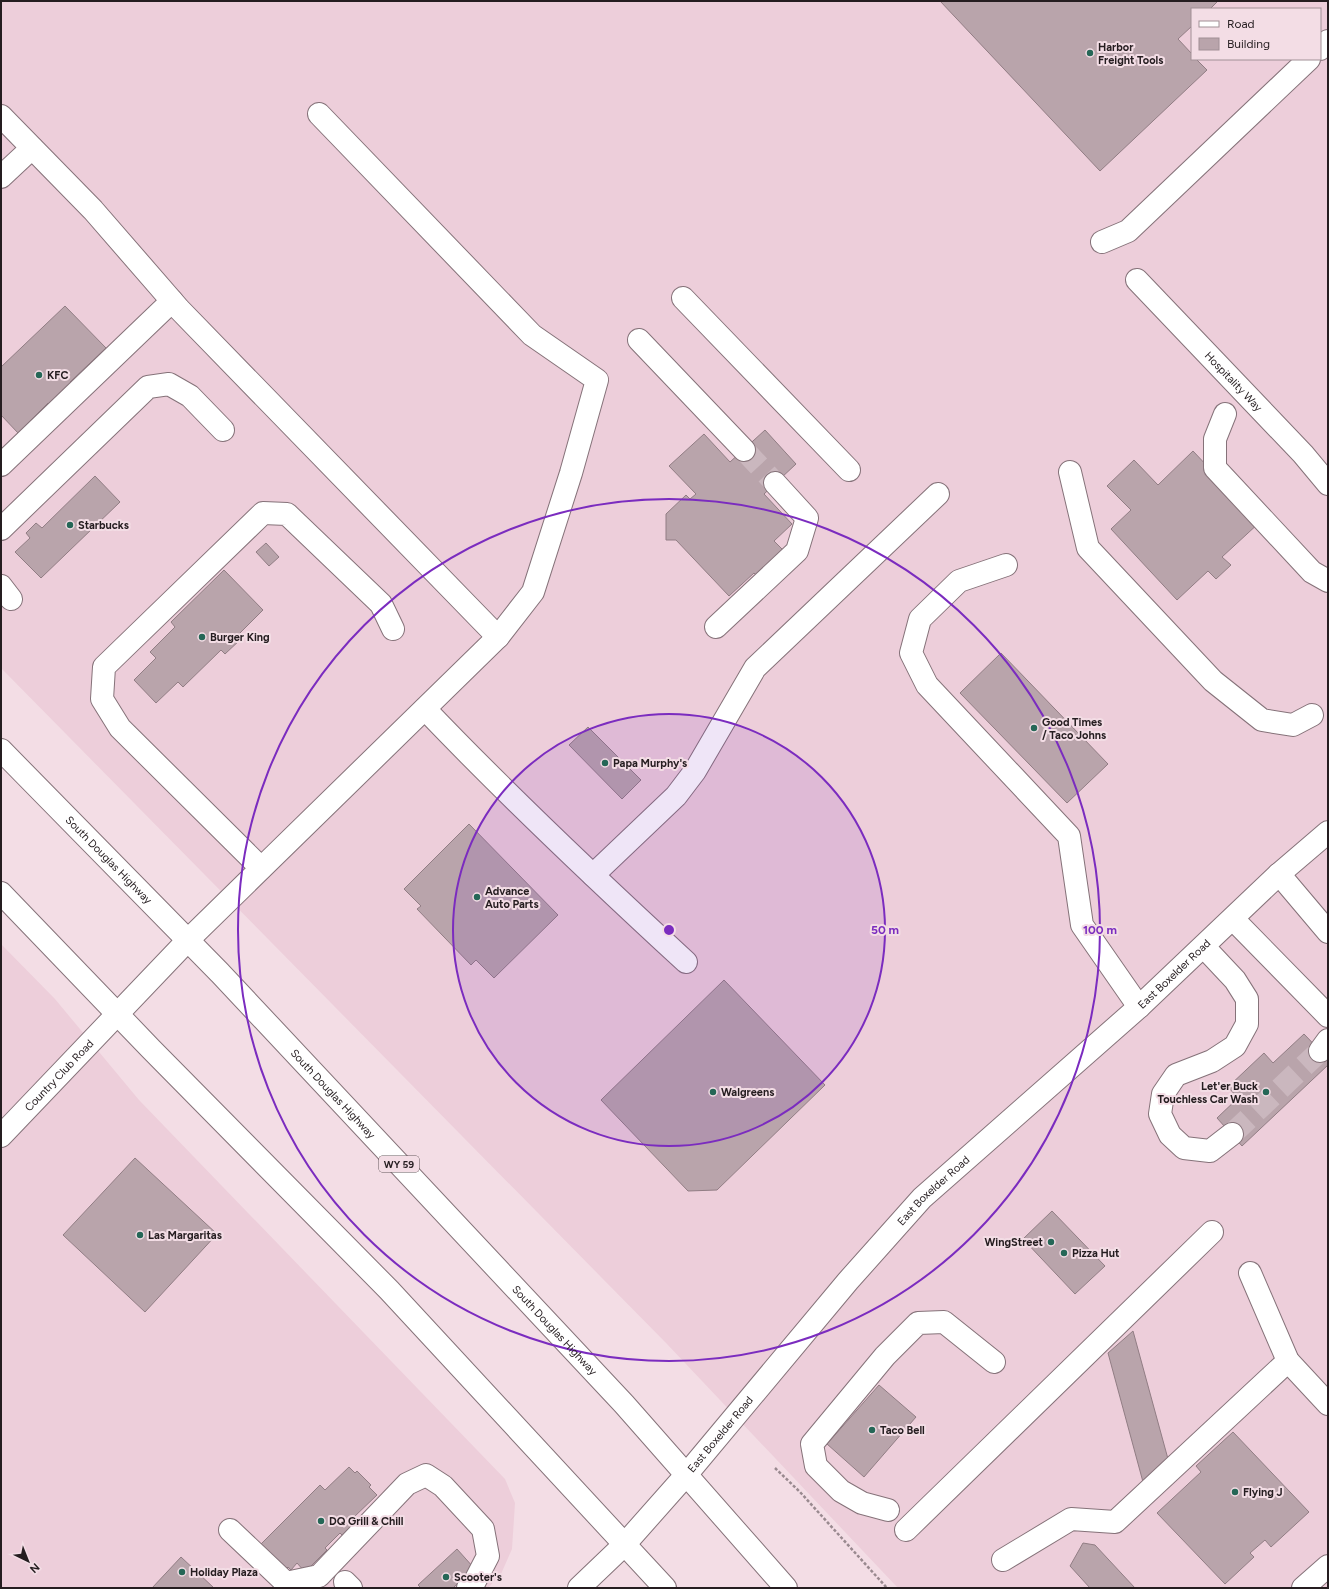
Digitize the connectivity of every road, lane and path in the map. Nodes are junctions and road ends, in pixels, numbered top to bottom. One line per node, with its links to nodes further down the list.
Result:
1 (1308, 60): 6 (main road)
2 (319, 114): 25 (main road, Country Club Road)
3 (1, 116): 4 (main road)
4 (32, 148): 5 (main road); 9 (main road)
5 (1, 177)
6 (1102, 242)
7 (1137, 280): 18 (main road, Hospitality Way)
8 (683, 298): 15 (main road)
9 (172, 302): 14 (main road); 25 (main road)
10 (639, 340): 13 (main road)
11 (1225, 414): 22 (main road)
12 (223, 430): 20 (main road)
13 (744, 450)
14 (1, 465)
15 (849, 470)
16 (1070, 472): 27 (main road)
17 (775, 483): 23 (main road)
18 (1328, 484)
19 (938, 494): 32 (main road)
20 (1, 529)
21 (1006, 565): 39 (main road)
22 (1328, 581)
23 (716, 627)
24 (392, 629): 30 (main road)
25 (498, 637): 26 (main road, Country Club Road)
26 (424, 709): 30 (main road, Country Club Road); 32 (main road)
27 (1312, 715)
28 (1, 750): 36 (main road, South Douglas Highway / WY 59)
29 (1328, 832): 31 (main road, East Boxelder Road)
30 (261, 868): 36 (main road, Country Club Road)
31 (1279, 874): 34 (main road, East Boxelder Road); 35 (main road)
32 (593, 875): 38 (main road)
33 (1, 892): 40 (main road)
34 (1233, 919): 37 (main road, East Boxelder Road); 41 (main road)
35 (1328, 932)
36 (188, 940): 40 (main road, Country Club Road); 50 (main road, South Douglas Highway / WY 59)
37 (1204, 947): 39 (main road, East Boxelder Road); 42 (main road)
38 (686, 962)
39 (1139, 1007): 50 (main road, East Boxelder Road)
40 (117, 1013): 43 (main road, Country Club Road); 54 (main road)
41 (1328, 1016)
42 (1232, 1134)
43 (1, 1136)
44 (1212, 1232): 53 (main road)
45 (1250, 1273): 47 (main road)
46 (994, 1362): 51 (main road)
47 (1288, 1362): 48 (main road); 55 (main road)
48 (1328, 1404)
49 (775, 1468): 61 (path)
50 (686, 1475): 54 (main road, East Boxelder Road); 60 (main road, South Douglas Highway / WY 59)
51 (888, 1510)
52 (230, 1530): 57 (main road)
53 (906, 1530)
54 (624, 1545): 58 (main road, East Boxelder Road); 59 (main road)
55 (1003, 1560)
56 (1328, 1566): 62 (main road)
57 (468, 1588)
58 (579, 1588)
59 (665, 1588)
60 (786, 1588)
61 (887, 1588)
62 (1303, 1588)

